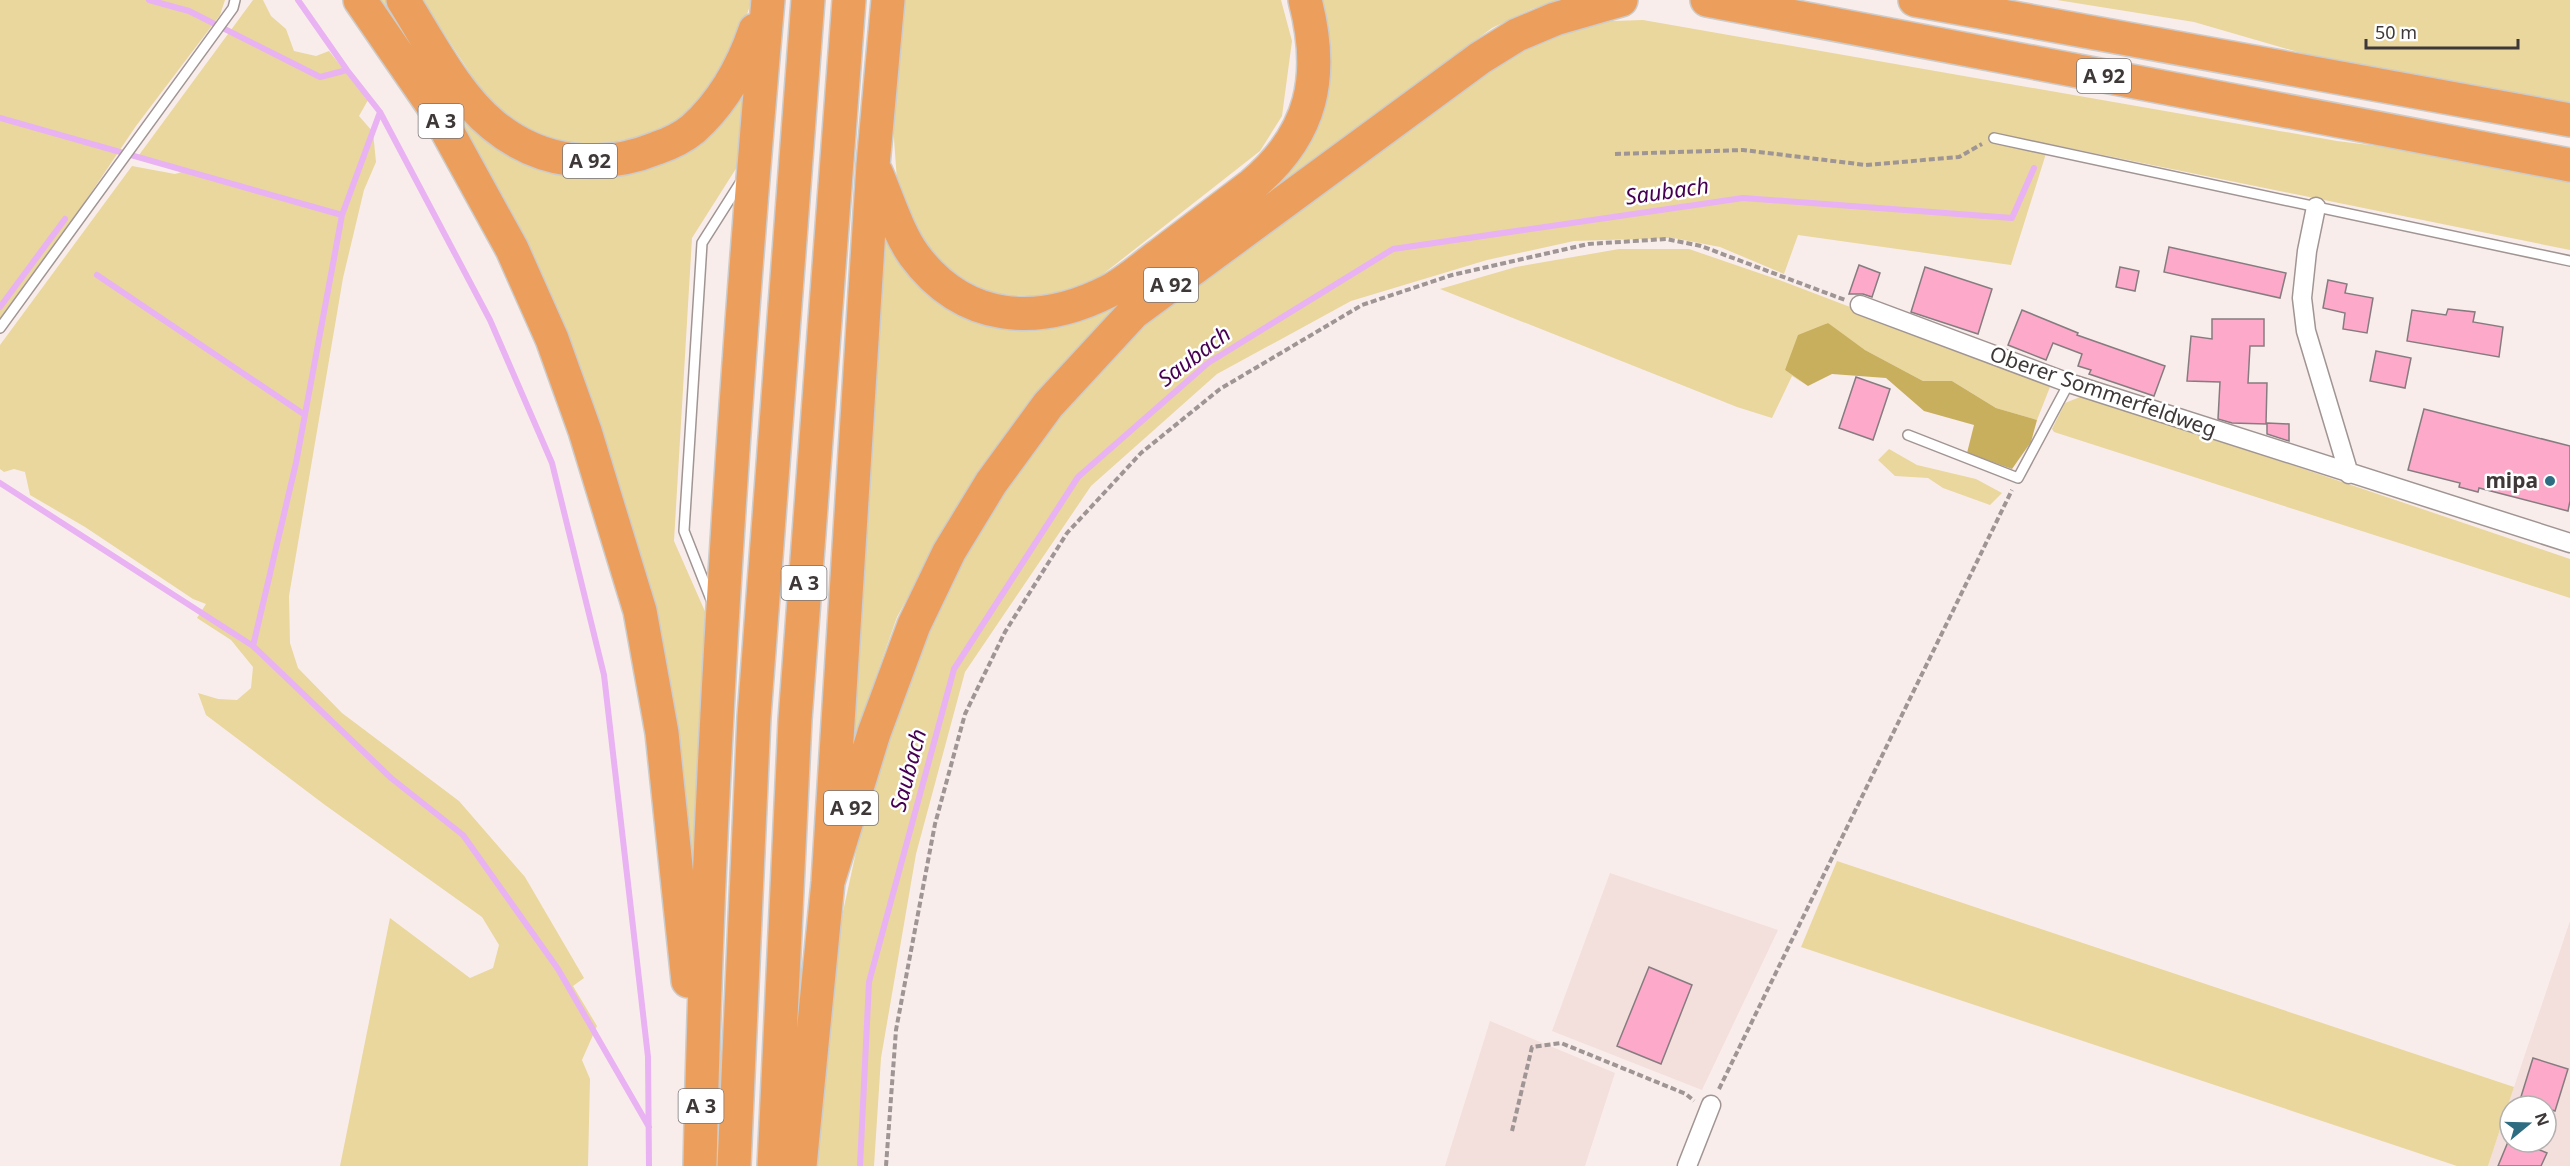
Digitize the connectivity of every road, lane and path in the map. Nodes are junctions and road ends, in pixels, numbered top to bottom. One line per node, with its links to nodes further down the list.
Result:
1 (235, 0): 21 (lane)
2 (360, 0): 29 (highway, A 3)
3 (403, 0): 4 (highway, A 92)
4 (767, 0): 15 (highway, A 3)
5 (808, 0): 34 (highway, A 3)
6 (849, 0): 35 (highway, A 3)
7 (888, 0): 16 (highway, A 3)
8 (1305, 0): 16 (highway, A 3)
9 (1621, 0): 28 (highway, A 92)
10 (1707, 0): 17 (highway, A 92)
11 (1915, 0): 12 (highway, A 92)
12 (2555, 117)
13 (1994, 138): 14 (path); 18 (lane)
14 (1615, 154)
15 (754, 161): 27 (highway, A 3); 27 (lane)
16 (873, 165): 28 (highway, A 3)
17 (2570, 165)
18 (2316, 207): 19 (lane); 24 (street)
19 (2570, 261)
20 (1860, 305): 22 (street, Oberer Sommerfeldweg); 37 (path)
21 (0, 328)
22 (2069, 383): 24 (street, Oberer Sommerfeldweg); 25 (lane)
23 (1908, 435): 25 (lane)
24 (2349, 474): 26 (street, Oberer Sommerfeldweg)
25 (2018, 478): 30 (path)
26 (2570, 543)
27 (720, 624): 29 (highway, A 3)
28 (828, 882): 36 (highway, A 3)
29 (702, 1046): 33 (highway, A 3)
30 (1711, 1105): 31 (street)
31 (1702, 1126): 32 (path); 38 (street)
32 (1512, 1131)
33 (700, 1166)
34 (734, 1166)
35 (774, 1166)
36 (800, 1166)
37 (886, 1166)
38 (1687, 1166)

